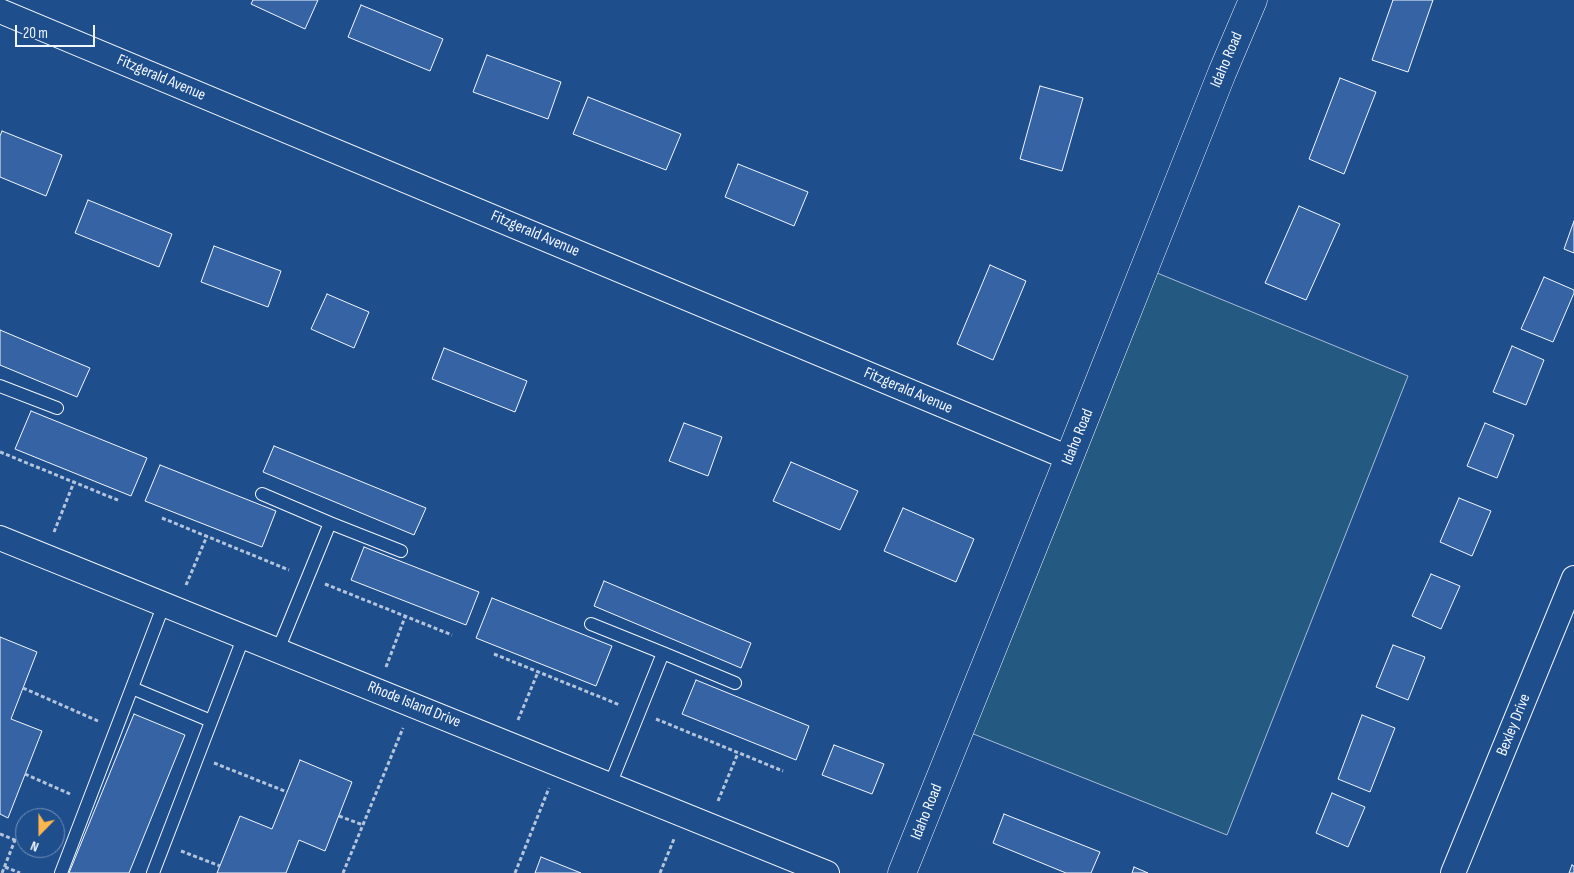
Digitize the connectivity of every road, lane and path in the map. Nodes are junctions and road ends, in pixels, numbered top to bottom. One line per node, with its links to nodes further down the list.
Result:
1 (1253, 0): 6 (street, Idaho Road)
2 (0, 11): 6 (street, Fitzgerald Avenue)
3 (0, 386): 4 (lane)
4 (57, 408)
5 (0, 452): 7 (path)
6 (1069, 458): 56 (street, Idaho Road)
7 (74, 482): 9 (path); 14 (path)
8 (262, 494): 10 (lane)
9 (120, 501)
10 (330, 523): 13 (lane); 20 (lane)
11 (206, 536): 16 (path)
12 (0, 538): 14 (street, Rhode Island Drive)
13 (401, 551)
14 (44, 556): 16 (street, Rhode Island Drive)
15 (1574, 578): 57 (street, Bexley Drive)
16 (170, 606): 19 (street, Rhode Island Drive); 25 (lane)
17 (405, 616): 26 (path)
18 (591, 624): 21 (lane)
19 (244, 636): 20 (street, Rhode Island Drive); 28 (lane)
20 (278, 650): 26 (street, Rhode Island Drive)
21 (663, 653): 23 (lane); 35 (lane)
22 (538, 672): 30 (path)
23 (735, 683)
24 (23, 688): 29 (path)
25 (132, 688): 28 (lane); 29 (lane)
26 (377, 691): 27 (street, Rhode Island Drive)
27 (412, 705): 30 (street, Rhode Island Drive); 40 (path)
28 (211, 721): 32 (lane)
29 (116, 728): 37 (lane)
30 (508, 744): 33 (street, Rhode Island Drive)
31 (738, 753): 41 (path)
32 (198, 756): 36 (path); 45 (lane)
33 (559, 764): 35 (street, Rhode Island Drive); 53 (path)
34 (25, 774): 37 (path)
35 (610, 785): 38 (street, Rhode Island Drive)
36 (286, 792)
37 (88, 801): 50 (lane)
38 (683, 814): 41 (street, Rhode Island Drive); 54 (path)
39 (339, 816): 40 (path)
40 (363, 825): 52 (path)
41 (709, 825): 55 (street, Rhode Island Drive)
42 (0, 834): 43 (path)
43 (15, 840)
44 (15, 842): 47 (path)
45 (164, 844): 46 (path); 51 (lane)
46 (220, 866)
47 (4, 867): 48 (path); 49 (path)
48 (2, 873)
49 (20, 873)
50 (61, 873)
51 (153, 873)
52 (344, 873)
53 (515, 873)
54 (660, 873)
55 (827, 873)
56 (902, 873)
57 (1454, 873)

